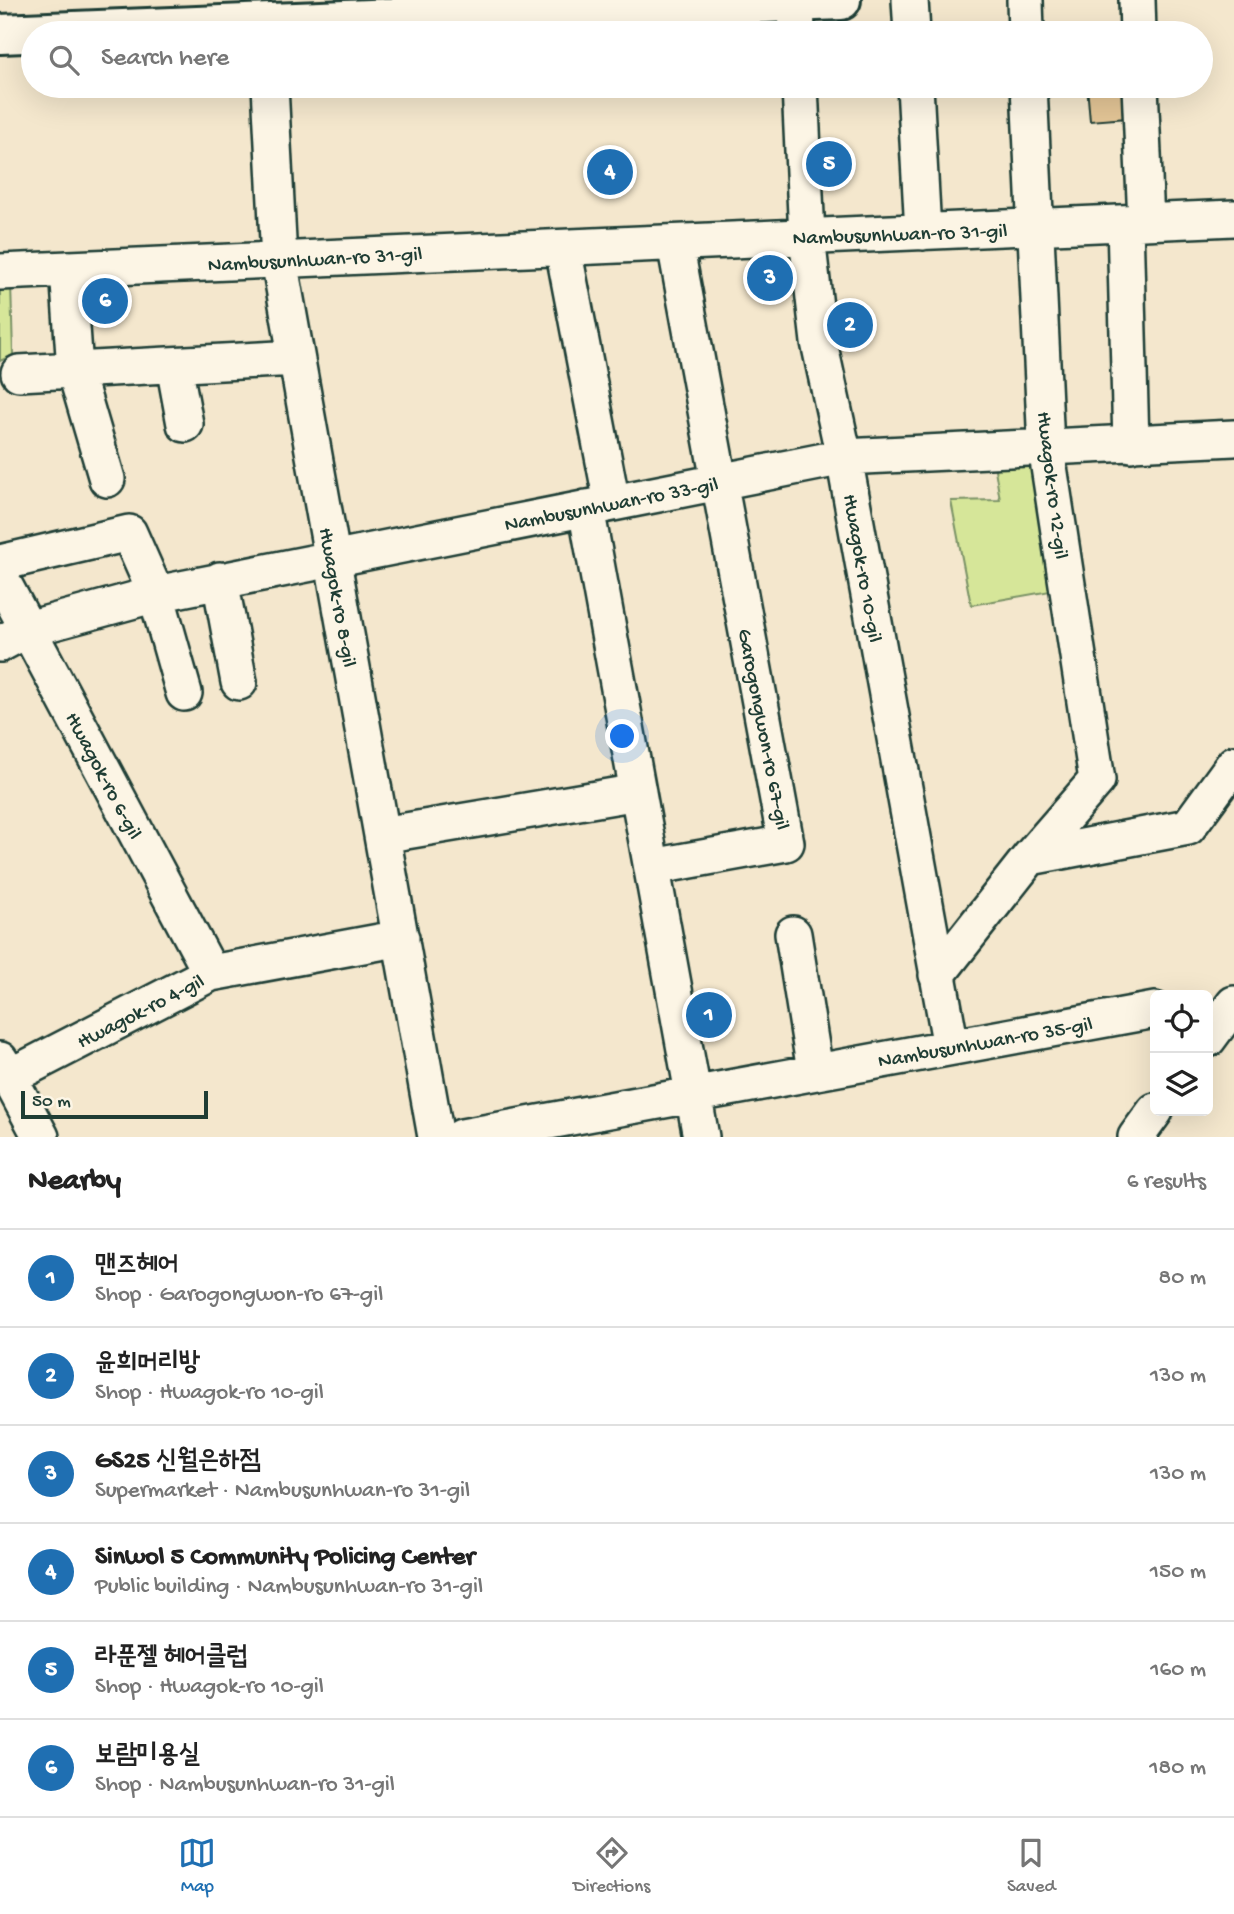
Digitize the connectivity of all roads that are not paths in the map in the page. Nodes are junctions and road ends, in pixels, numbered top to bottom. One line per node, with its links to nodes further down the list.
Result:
1 (841, 0): 6 (main road)
2 (910, 0): 8 (street)
3 (1025, 0): 9 (street)
4 (1136, 0): 10 (street)
5 (351, 10): 6 (main road); 7 (main road)
6 (796, 12)
7 (300, 21)
8 (911, 21)
9 (1026, 21)
10 (1137, 21)
11 (0, 34): 12 (main road)
12 (21, 34)
13 (271, 98): 25 (street, Hwagok-ro 8-gil)
14 (801, 98): 22 (street, Hwagok-ro 10-gil)
15 (916, 98): 21 (street)
16 (1030, 98): 20 (street, Hwagok-ro 12-gil)
17 (1140, 98): 19 (street)
18 (1234, 218): 19 (street, Nambusunhwan-ro 31-gil)
19 (1135, 222): 20 (street, Nambusunhwan-ro 31-gil); 34 (street)
20 (1035, 227): 21 (street, Nambusunhwan-ro 31-gil); 35 (street, Hwagok-ro 12-gil)
21 (923, 232): 22 (street, Nambusunhwan-ro 31-gil)
22 (807, 237): 23 (street, Nambusunhwan-ro 31-gil); 36 (street, Hwagok-ro 10-gil)
23 (675, 243): 24 (street, Nambusunhwan-ro 31-gil); 38 (street)
24 (563, 247): 25 (street, Nambusunhwan-ro 31-gil); 39 (street)
25 (279, 260): 26 (street, Nambusunhwan-ro 31-gil); 28 (street, Hwagok-ro 8-gil)
26 (68, 269): 27 (street, Nambusunhwan-ro 31-gil); 30 (street)
27 (0, 272)
28 (296, 358): 29 (street); 40 (street, Hwagok-ro 8-gil)
29 (174, 365): 30 (street); 32 (street)
30 (75, 370): 31 (street); 37 (street)
31 (19, 373)
32 (185, 424)
33 (1234, 438): 34 (street, Nambusunhwan-ro 33-gil)
34 (1131, 444): 35 (street, Nambusunhwan-ro 33-gil)
35 (1046, 447): 36 (street, Nambusunhwan-ro 33-gil); 51 (street, Hwagok-ro 12-gil)
36 (844, 457): 38 (street, Nambusunhwan-ro 33-gil); 56 (street, Hwagok-ro 10-gil)
37 (107, 479)
38 (719, 481): 39 (street, Nambusunhwan-ro 33-gil); 52 (street, Garogongwon-ro 67-gil)
39 (599, 506): 40 (street, Nambusunhwan-ro 33-gil); 49 (street)
40 (332, 558): 43 (street, Nambusunhwan-ro 33-gil); 50 (street, Hwagok-ro 8-gil)
41 (0, 563): 44 (street)
42 (0, 577): 45 (street, Hwagok-ro 6-gil)
43 (220, 580): 44 (street, Nambusunhwan-ro 33-gil); 46 (street)
44 (156, 594): 45 (street, Nambusunhwan-ro 33-gil); 47 (street)
45 (14, 637): 55 (street, Hwagok-ro 6-gil)
46 (239, 682)
47 (184, 693)
48 (1234, 764): 51 (street)
49 (638, 792): 50 (street); 52 (street)
50 (382, 835): 54 (street, Hwagok-ro 8-gil)
51 (1030, 857): 56 (street, Hwagok-ro 12-gil)
52 (652, 867): 61 (street)
53 (793, 934): 60 (street)
54 (401, 938): 55 (street, Hwagok-ro 4-gil); 64 (street, Hwagok-ro 8-gil)
55 (211, 973): 59 (street, Hwagok-ro 4-gil)
56 (937, 975): 58 (street, Hwagok-ro 10-gil)
57 (1150, 1011): 58 (street, Nambusunhwan-ro 35-gil)
58 (951, 1047): 60 (street, Nambusunhwan-ro 35-gil)
59 (5, 1069): 63 (street, Hwagok-ro 4-gil)
60 (815, 1071): 61 (street, Nambusunhwan-ro 35-gil)
61 (693, 1093): 65 (street, Nambusunhwan-ro 35-gil); 66 (street)
62 (1151, 1116): 67 (street)
63 (41, 1137)
64 (436, 1137)
65 (462, 1137)
66 (701, 1137)
67 (1136, 1137)

